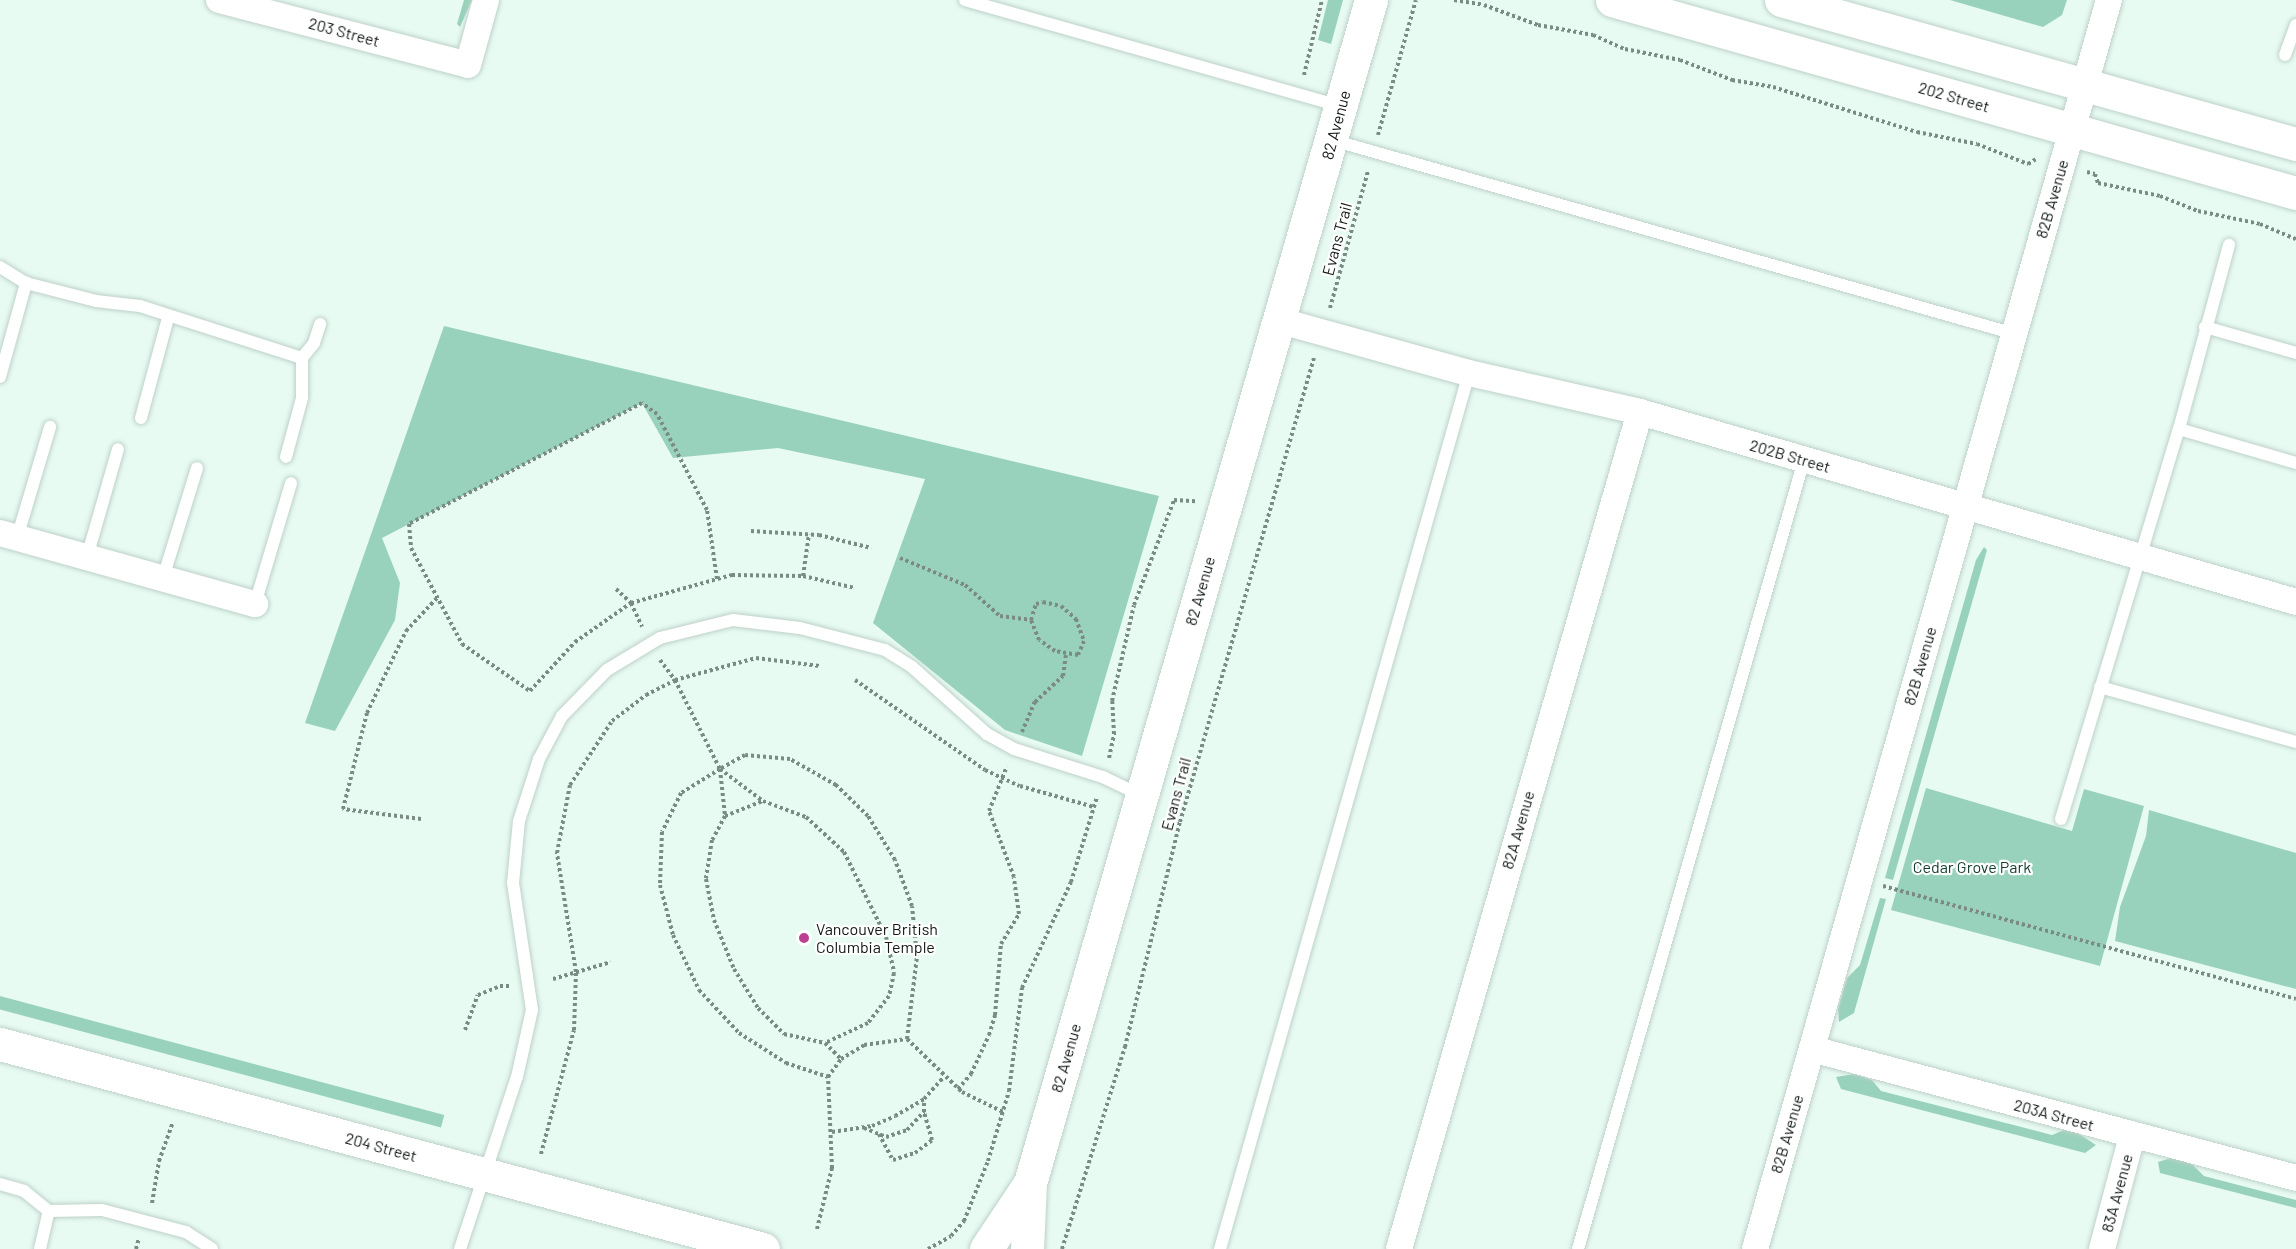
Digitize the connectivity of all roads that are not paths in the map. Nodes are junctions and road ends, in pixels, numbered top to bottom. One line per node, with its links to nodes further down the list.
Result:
1 (219, 0): 2 (street, 203 Street)
2 (486, 0)
3 (965, 0): 11 (lane)
4 (1371, 0): 11 (street, 82 Avenue)
5 (1612, 0): 12 (street, 202 Street)
6 (1781, 0): 10 (street)
7 (2109, 0): 10 (street, 82B Avenue)
8 (2296, 25): 9 (lane)
9 (2285, 55)
10 (2086, 84): 12 (street, 82B Avenue); 14 (street)
11 (1341, 106): 13 (street, 82 Avenue)
12 (2071, 131): 15 (street, 202 Street); 23 (street, 82B Avenue)
13 (1332, 140): 20 (street, 82 Avenue); 23 (lane)
14 (2296, 144)
15 (2296, 193)
16 (2229, 245): 22 (lane)
17 (0, 267): 18 (lane)
18 (26, 283): 19 (lane); 27 (lane)
19 (168, 318): 25 (lane); 29 (lane)
20 (1281, 321): 26 (street, 202B Street); 47 (street, 82 Avenue)
21 (320, 324): 25 (lane)
22 (2205, 327): 24 (lane); 31 (lane)
23 (2014, 334): 38 (street, 82B Avenue)
24 (2296, 353)
25 (302, 358): 33 (lane)
26 (1469, 373): 28 (street, 202B Street); 63 (lane)
27 (0, 377)
28 (1640, 412): 34 (street, 202B Street); 64 (street, 82A Avenue)
29 (141, 418)
30 (50, 427): 39 (lane)
31 (2179, 429): 35 (lane); 41 (lane)
32 (118, 448): 40 (lane)
33 (286, 458)
34 (1804, 460): 38 (street, 202B Street); 65 (lane)
35 (2296, 464)
36 (197, 468): 42 (lane)
37 (291, 483): 44 (lane)
38 (1965, 508): 41 (street, 202B Street); 50 (street, 82B Avenue)
39 (8, 535): 40 (street)
40 (87, 557): 42 (street)
41 (2137, 557): 43 (street, 202B Street); 45 (lane)
42 (163, 578): 44 (street)
43 (2296, 602)
44 (255, 604)
45 (2100, 687): 46 (lane); 48 (lane)
46 (2296, 742)
47 (1141, 796): 52 (lane); 54 (street, 82 Avenue)
48 (2061, 819)
49 (0, 1044): 52 (street, 204 Street)
50 (1812, 1049): 51 (street, 203A Street); 66 (street, 82B Avenue)
51 (2132, 1136): 53 (street, 203A Street); 67 (street, 83A Avenue)
52 (487, 1176): 59 (lane); 60 (street, 204 Street)
53 (2296, 1179)
54 (1030, 1183): 61 (street, 82 Avenue); 62 (street, 82 Avenue)
55 (0, 1184): 56 (lane)
56 (49, 1211): 57 (lane); 58 (lane)
57 (40, 1249)
58 (212, 1249)
59 (460, 1249)
60 (763, 1249)
61 (986, 1249)
62 (1027, 1249)
63 (1220, 1249)
64 (1399, 1249)
65 (1578, 1249)
66 (1755, 1249)
67 (2102, 1249)

